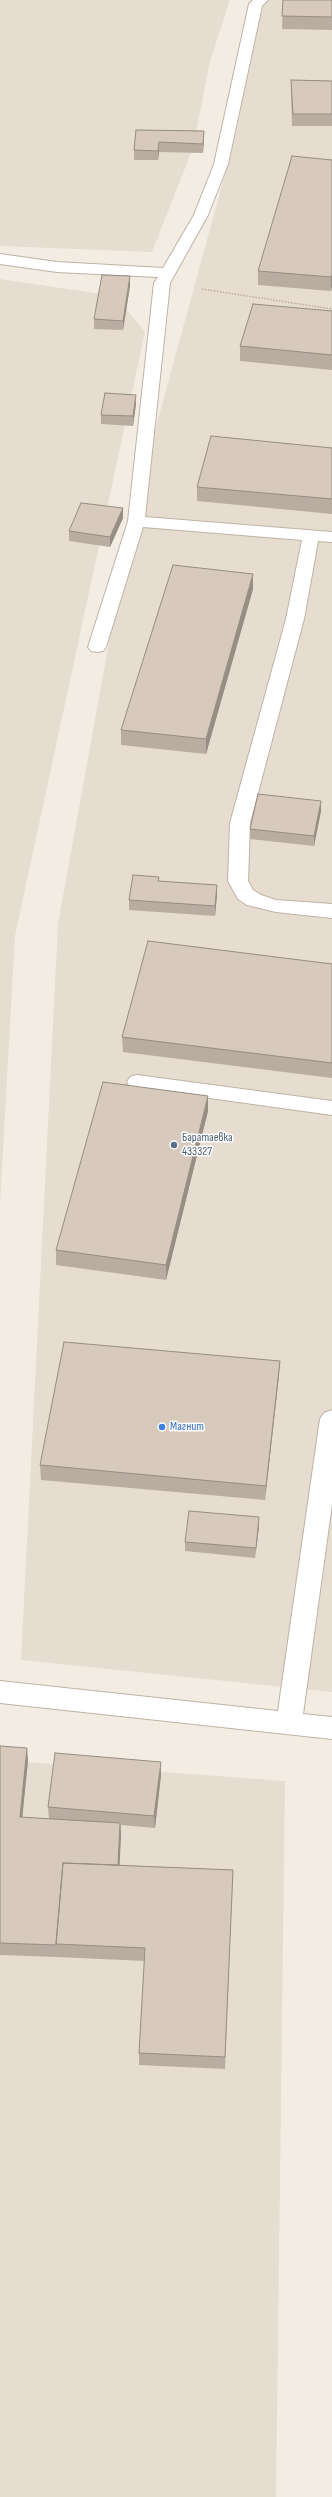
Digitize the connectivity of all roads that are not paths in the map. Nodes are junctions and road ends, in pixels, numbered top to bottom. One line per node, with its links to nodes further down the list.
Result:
1 (261, 0): 3 (street)
2 (0, 259): 3 (street)
3 (164, 278): 4 (street)
4 (136, 521): 5 (street); 7 (street)
5 (311, 536): 6 (street); 8 (street)
6 (332, 537)
7 (97, 647)
8 (332, 910)
9 (137, 1082): 10 (street)
10 (332, 1108)
11 (332, 1419): 13 (street)
12 (0, 1692): 13 (street)
13 (289, 1725): 14 (street)
14 (332, 1728)

